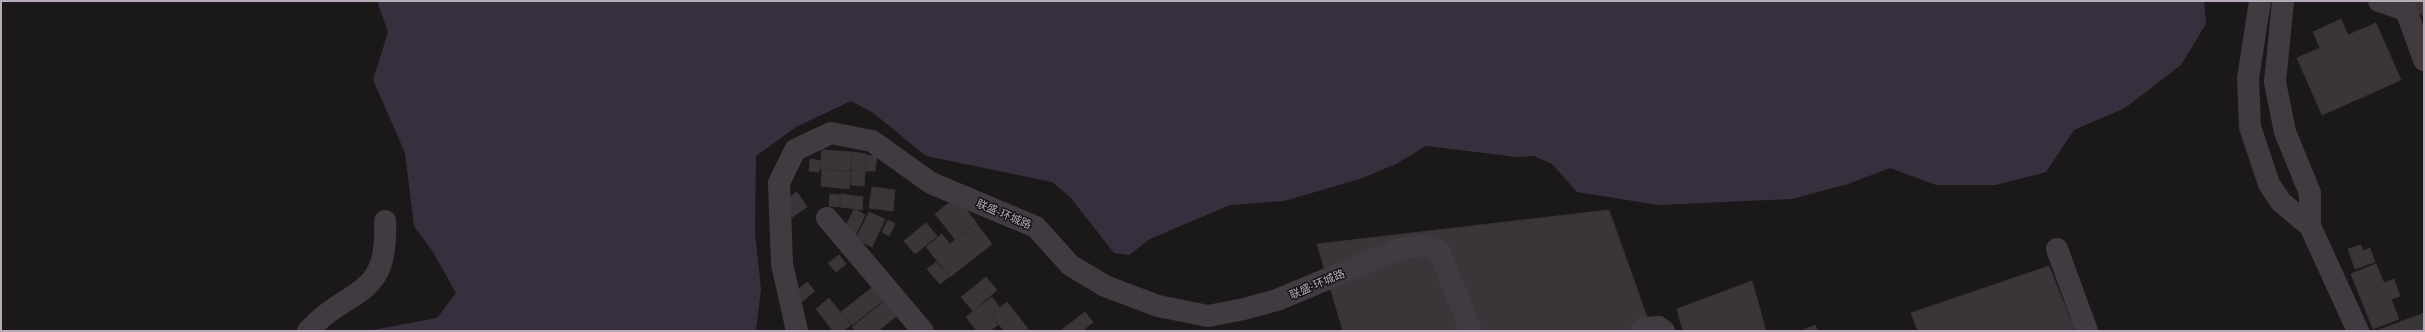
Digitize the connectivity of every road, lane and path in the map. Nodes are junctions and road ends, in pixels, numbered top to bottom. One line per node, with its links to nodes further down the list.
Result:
1 (2260, 1): 7 (street)
2 (2282, 1): 7 (street)
3 (2379, 1): 4 (street)
4 (2424, 60)
5 (827, 218): 11 (street)
6 (385, 221): 9 (street)
7 (2310, 226): 16 (street)
8 (2057, 249): 15 (street)
9 (308, 331)
10 (797, 331): 12 (street, 联盛-环城路)
11 (923, 331)
12 (1471, 331)
13 (1641, 331): 14 (street)
14 (1664, 331)
15 (2087, 331)
16 (2358, 331)

